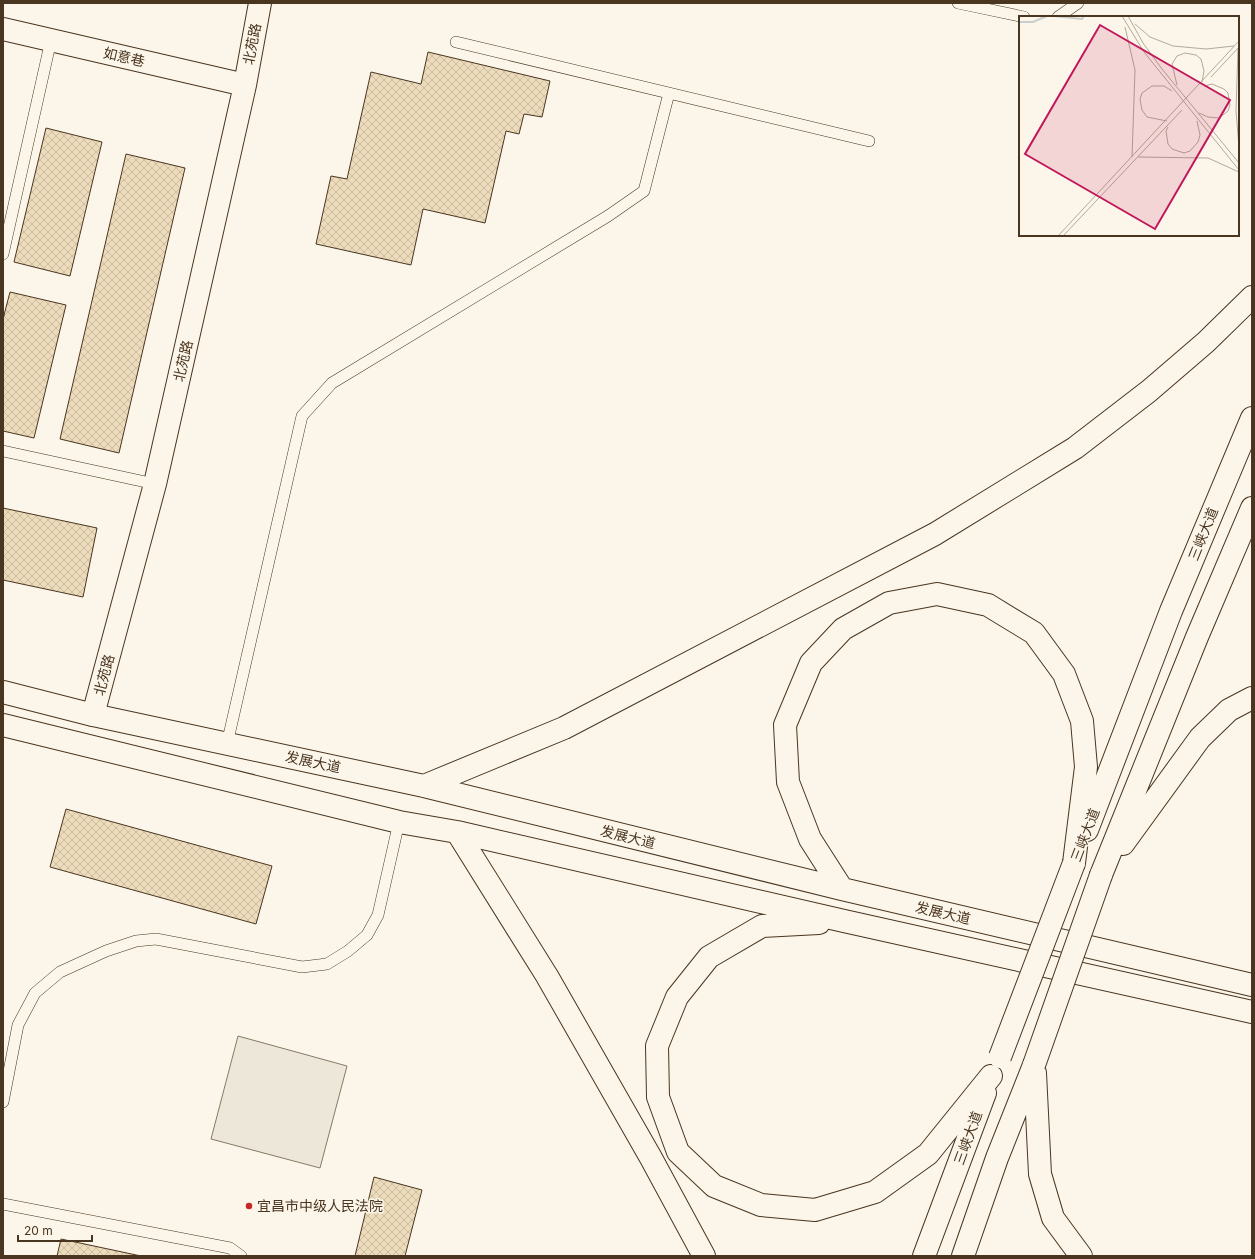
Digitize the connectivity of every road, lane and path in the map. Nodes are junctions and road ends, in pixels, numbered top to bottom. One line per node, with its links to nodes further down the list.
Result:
1 (260, 3): 9 (main road, 北苑路)
2 (958, 3): 4 (lane)
3 (1078, 3): 5 (lane)
4 (1019, 16)
5 (1059, 16)
6 (3, 29): 7 (main road, 如意巷)
7 (51, 40): 9 (main road, 如意巷); 12 (lane)
8 (456, 42): 10 (lane)
9 (245, 86): 16 (main road, 北苑路)
10 (669, 93): 11 (lane); 22 (lane)
11 (869, 141)
12 (3, 254)
13 (1252, 297): 23 (main road)
14 (1252, 418): 26 (main road, 三峡大道)
15 (3, 451): 16 (lane)
16 (155, 484): 20 (main road, 北苑路)
17 (1252, 508): 27 (main road, 三峡大道)
18 (3, 692): 20 (main road, 发展大道)
19 (1252, 698): 27 (main road)
20 (93, 715): 22 (main road, 发展大道)
21 (3, 725): 24 (main road, 发展大道)
22 (227, 744): 23 (main road, 发展大道)
23 (424, 786): 28 (main road, 发展大道)
24 (399, 822): 25 (main road, 发展大道); 34 (lane)
25 (457, 832): 29 (main road, 发展大道); 37 (main road)
26 (1074, 862): 28 (main road); 32 (main road, 三峡大道, bridge)
27 (1101, 875): 33 (main road, 三峡大道, bridge)
28 (842, 889): 30 (main road, 发展大道)
29 (844, 921): 31 (main road, 发展大道); 32 (main road)
30 (1252, 986)
31 (1251, 1012)
32 (995, 1066): 38 (main road, 三峡大道)
33 (1034, 1066): 39 (main road, 三峡大道); 40 (main road)
34 (3, 1102)
35 (3, 1204): 36 (lane)
36 (241, 1256)
37 (704, 1256)
38 (924, 1256)
39 (963, 1256)
40 (1081, 1256)

